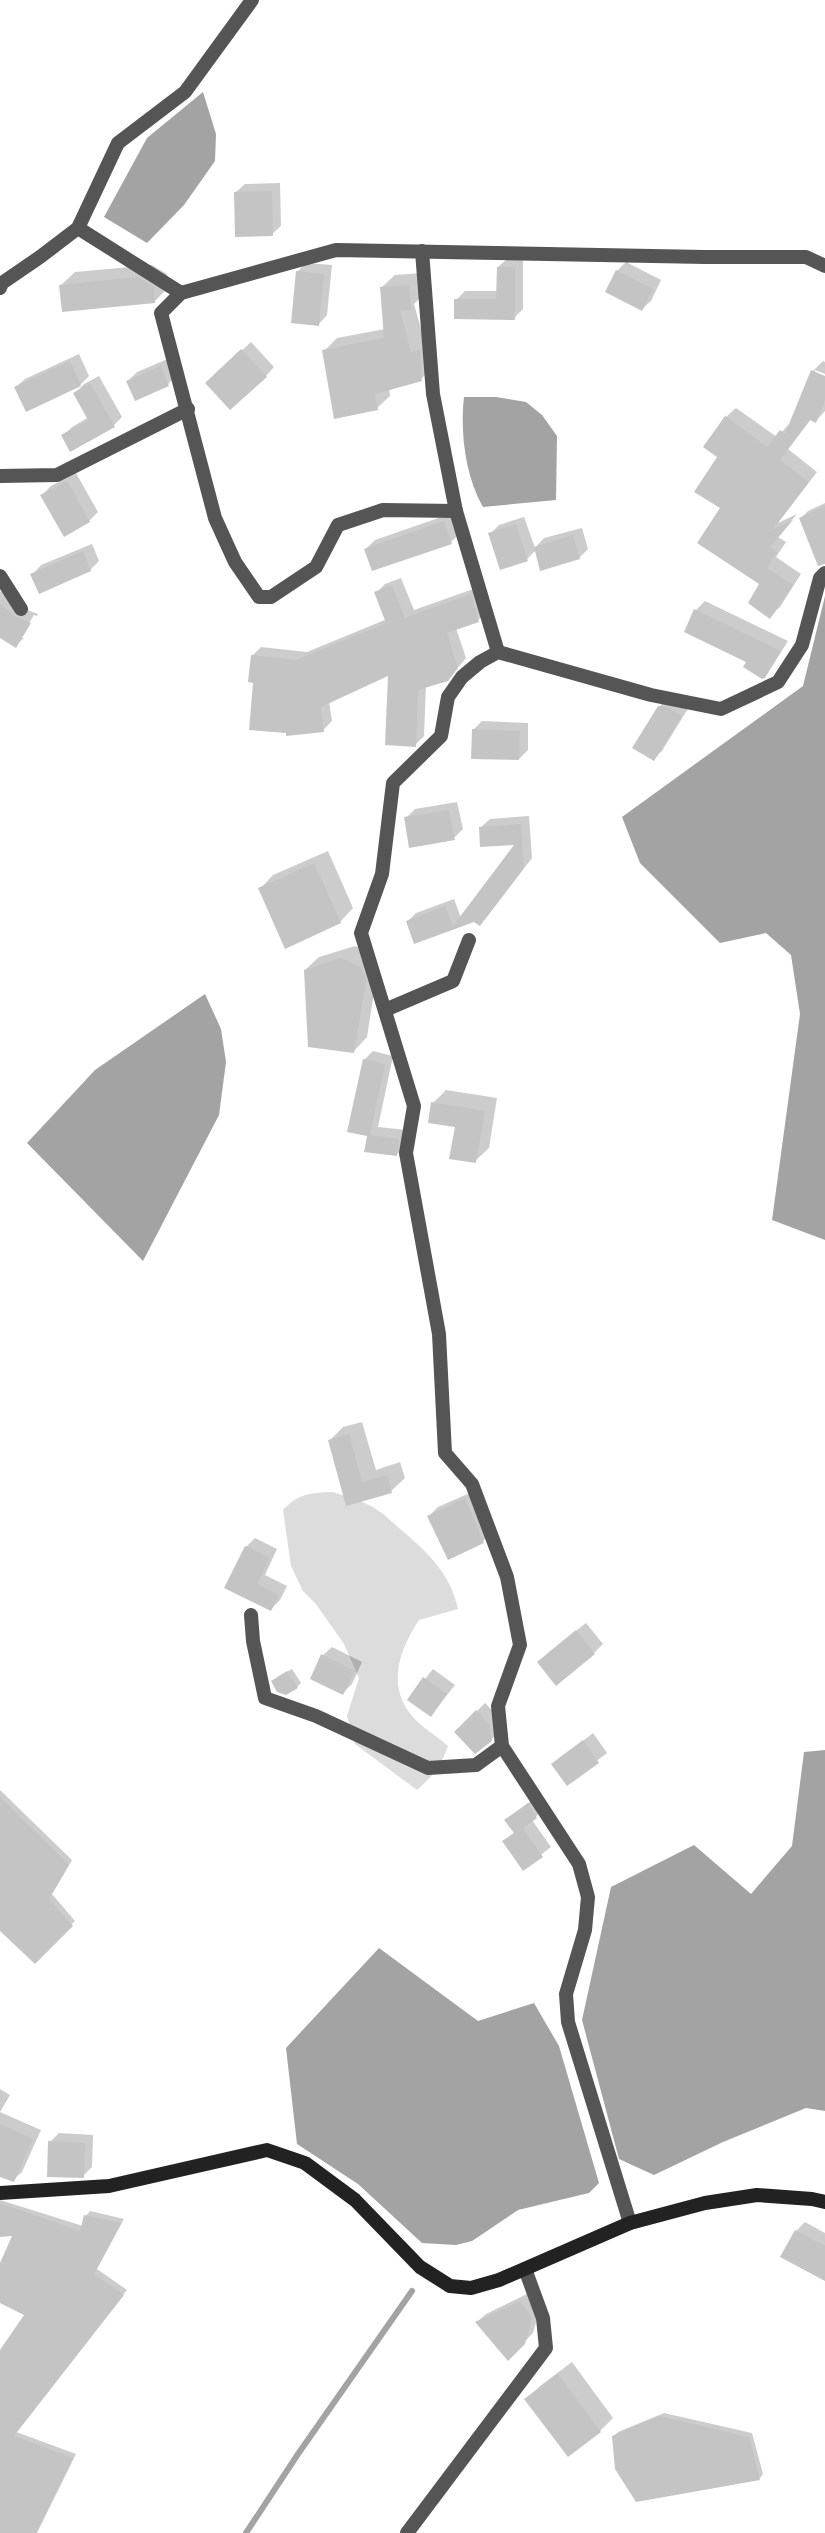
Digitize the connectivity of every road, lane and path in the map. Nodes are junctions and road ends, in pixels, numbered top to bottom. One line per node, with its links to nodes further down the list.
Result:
1 (252, 0): 2 (street)
2 (78, 228): 5 (street); 6 (street)
3 (422, 251): 4 (street); 6 (street); 9 (street)
4 (825, 266)
5 (0, 288)
6 (181, 293): 7 (street)
7 (188, 409): 8 (street); 9 (street)
8 (0, 476)
9 (456, 512): 13 (street)
10 (825, 573): 13 (street)
11 (0, 576): 12 (street)
12 (21, 609)
13 (498, 652): 15 (street)
14 (468, 940): 15 (street)
15 (385, 1010): 17 (street)
16 (251, 1615): 17 (street)
17 (502, 1745): 20 (street)
18 (0, 2193): 21 (street)
19 (825, 2202): 20 (street)
20 (630, 2224): 21 (street)
21 (525, 2269): 22 (street)
22 (407, 2533)

